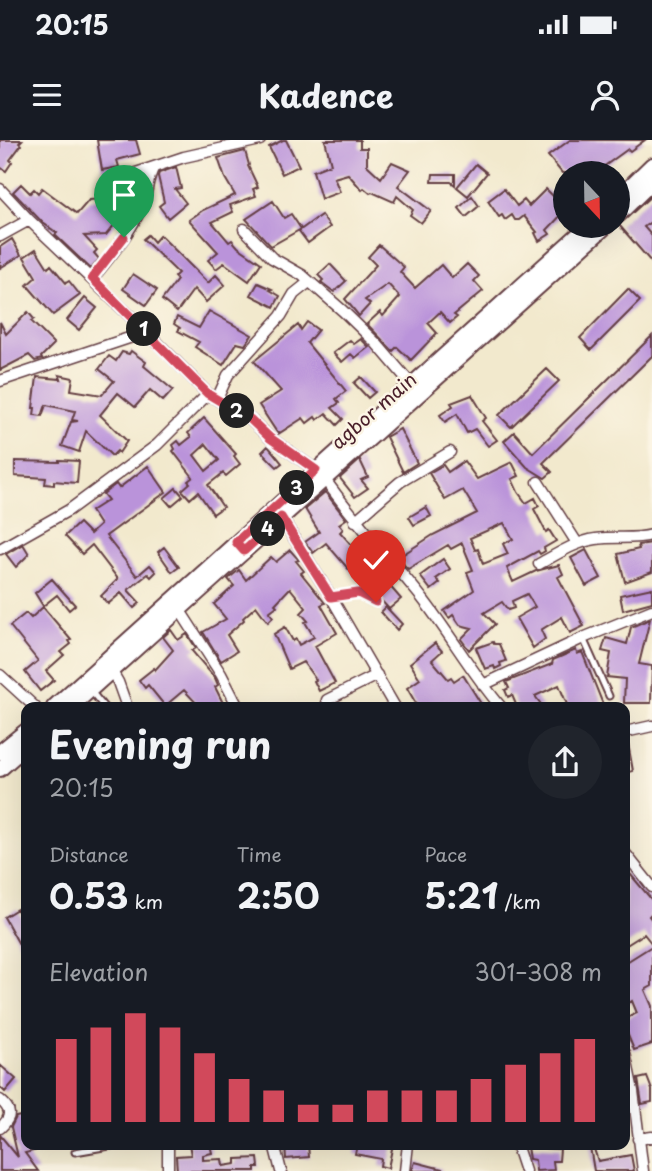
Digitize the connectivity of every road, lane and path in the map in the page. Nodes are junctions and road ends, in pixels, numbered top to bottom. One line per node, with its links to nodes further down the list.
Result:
1 (260, 140): 3 (street)
2 (652, 165): 6 (main road)
3 (154, 167): 4 (street); 14 (street)
4 (133, 174)
5 (652, 182): 8 (main road)
6 (630, 186)
7 (0, 189): 9 (street)
8 (630, 203)
9 (29, 220): 11 (street); 14 (street)
10 (244, 229): 15 (street)
11 (0, 236)
12 (575, 238): 18 (main road, agbor main)
13 (592, 238): 21 (main road, agbor main)
14 (92, 278): 16 (street)
15 (309, 282): 18 (street); 19 (street)
16 (147, 332): 17 (street); 19 (street)
17 (0, 381)
18 (412, 385): 21 (main road, agbor main)
19 (213, 396): 21 (street); 28 (street)
20 (450, 452): 24 (street)
21 (320, 474): 23 (main road, agbor main); 24 (street); 27 (main road, agbor main)
22 (538, 482): 26 (street)
23 (281, 517): 27 (main road, agbor main); 30 (street)
24 (355, 521): 38 (street)
25 (652, 535): 26 (street)
26 (577, 542): 29 (street)
27 (240, 546): 32 (main road, agbor main); 43 (main road, agbor main)
28 (0, 549)
29 (540, 565)
30 (331, 597): 31 (lane); 37 (street)
31 (376, 602)
32 (179, 609): 35 (main road, agbor main); 47 (street)
33 (652, 610): 34 (street)
34 (583, 638): 38 (street); 40 (lane)
35 (111, 670): 39 (main road, agbor main); 46 (street)
36 (0, 675): 42 (street)
37 (377, 675): 41 (street); 48 (street)
38 (483, 685): 49 (street)
39 (90, 690): 44 (main road, agbor main); 45 (lane)
40 (609, 696)
41 (327, 700)
42 (30, 702)
43 (60, 702)
44 (77, 702)
45 (100, 702)
46 (125, 702)
47 (235, 702)
48 (392, 702)
49 (497, 702)
50 (652, 726): 51 (street)
51 (630, 731)
52 (21, 735): 54 (main road)
53 (21, 750): 55 (main road)
54 (0, 752)
55 (0, 769)
56 (630, 859): 57 (street)
57 (652, 887)
58 (630, 1077): 62 (street)
59 (0, 1100): 60 (street)
60 (0, 1128)
61 (652, 1137): 62 (street)
62 (638, 1139): 73 (street)
63 (86, 1150): 68 (lane)
64 (168, 1150): 69 (street)
65 (276, 1150): 70 (street)
66 (407, 1150): 71 (street)
67 (518, 1150): 72 (street)
68 (75, 1152)
69 (168, 1171)
70 (281, 1171)
71 (405, 1171)
72 (524, 1171)
73 (643, 1171)

